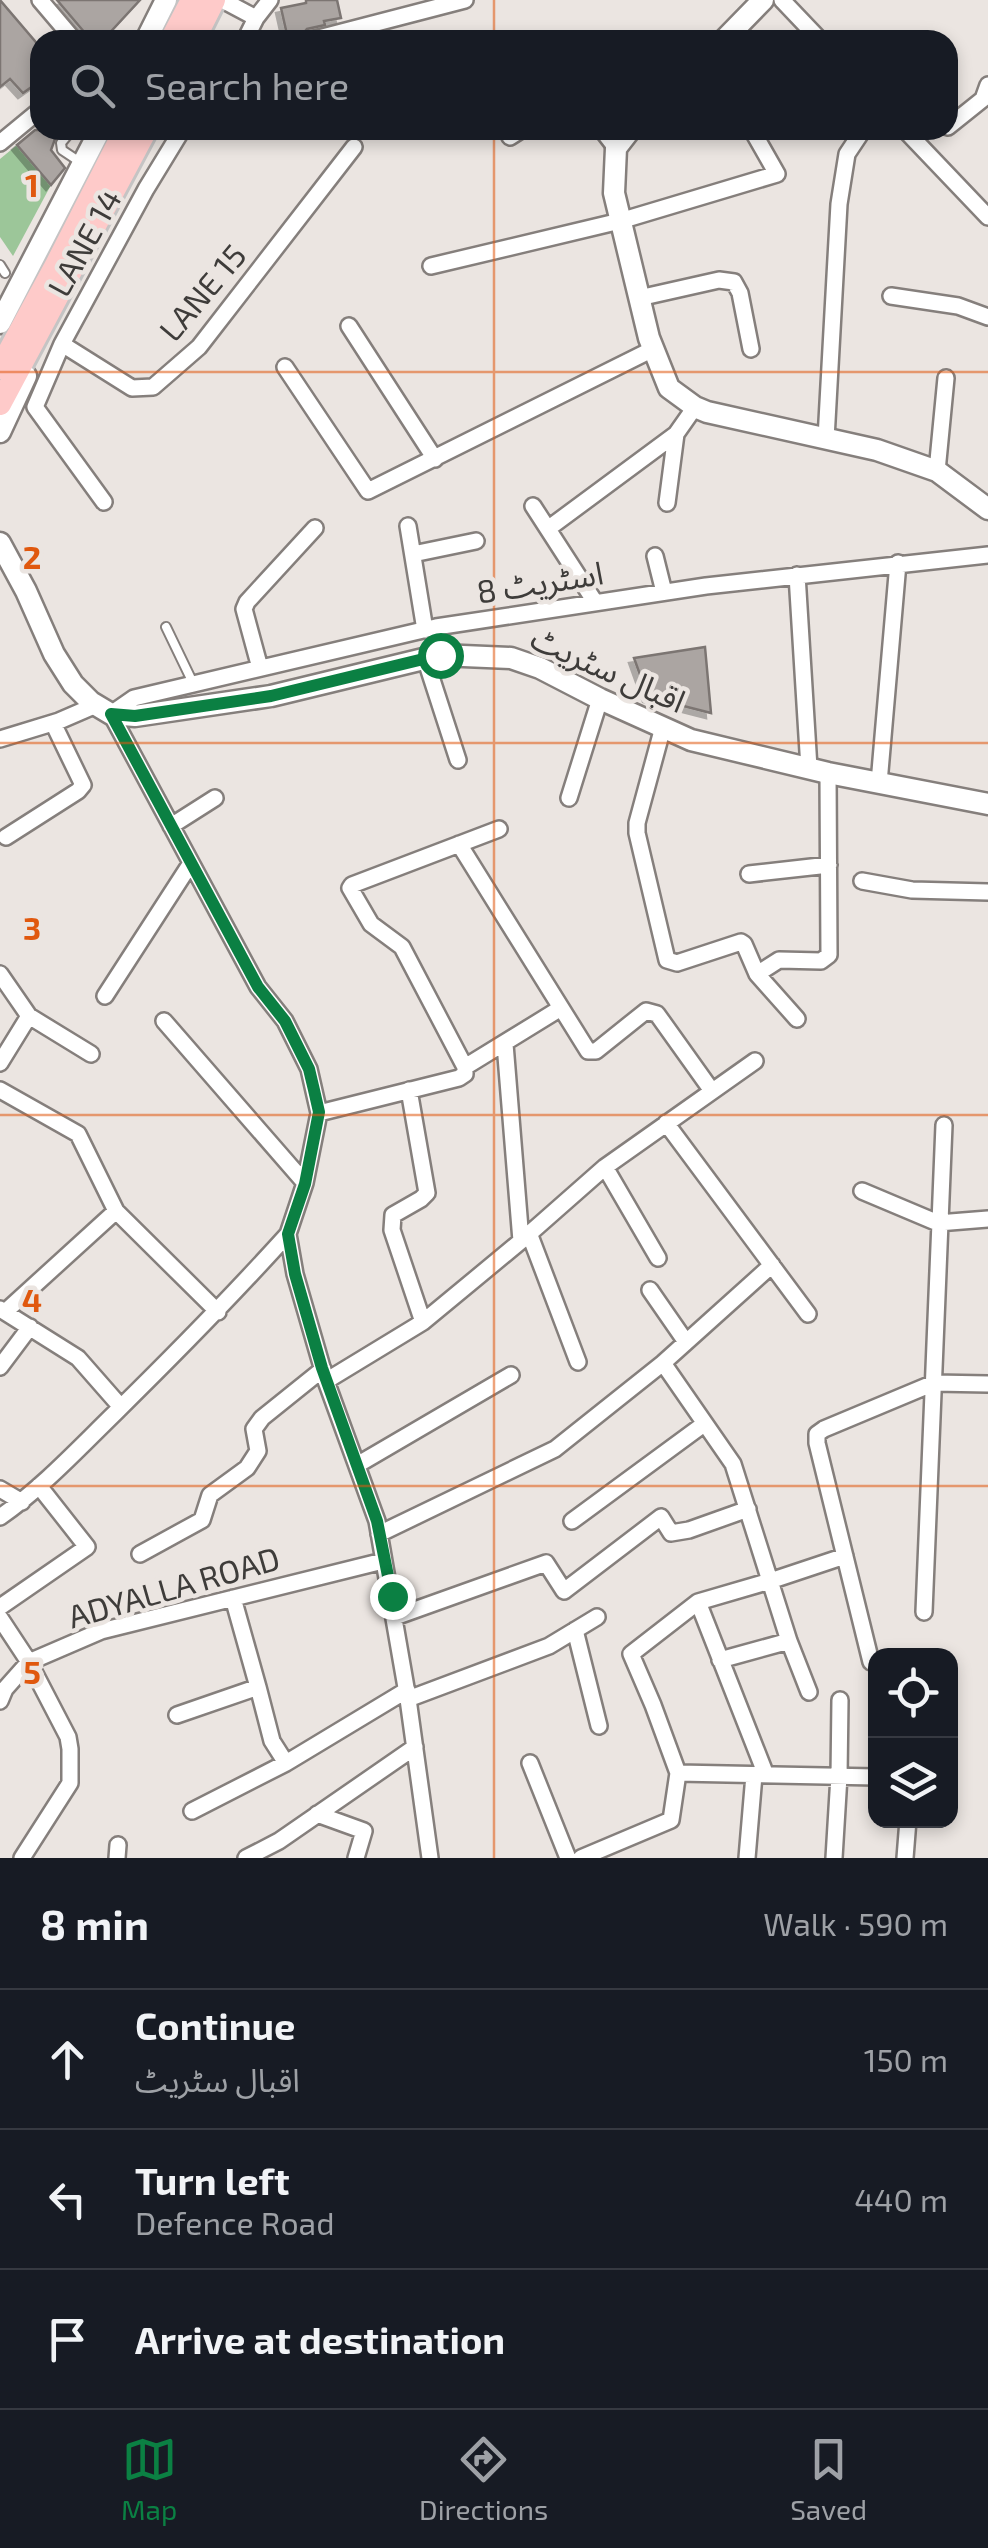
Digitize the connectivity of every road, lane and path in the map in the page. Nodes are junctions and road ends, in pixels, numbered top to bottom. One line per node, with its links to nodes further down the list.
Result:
1 (40, 0): 11 (street)
2 (166, 0): 12 (street)
3 (192, 0): 13 (main road)
4 (214, 0): 14 (main road)
5 (224, 0): 10 (street); 15 (street)
6 (270, 0): 10 (street)
7 (465, 0): 17 (street)
8 (763, 0): 18 (street)
9 (782, 0): 19 (street)
10 (256, 18): 16 (street)
11 (66, 30)
12 (151, 30)
13 (176, 30)
14 (199, 30)
15 (208, 30)
16 (249, 30)
17 (350, 30)
18 (734, 30)
19 (810, 30)
20 (988, 85): 22 (street)
21 (30, 118): 35 (street)
22 (958, 119)
23 (63, 140): 39 (lane)
24 (95, 140): 39 (street)
25 (120, 140): 51 (main road)
26 (141, 140): 54 (main road)
27 (149, 140): 56 (street)
28 (176, 140): 48 (street, LANE 14)
29 (610, 140): 37 (street)
30 (622, 140): 37 (street)
31 (758, 140): 41 (street)
32 (856, 140): 58 (street)
33 (915, 140): 38 (street)
34 (933, 140): 38 (street)
35 (0, 143)
36 (354, 147): 48 (street, LANE 15)
37 (616, 148): 41 (street)
38 (923, 148): 40 (street)
39 (82, 164): 46 (street)
40 (988, 217)
41 (620, 221): 42 (street); 44 (street)
42 (432, 266)
43 (891, 296): 45 (street)
44 (640, 298): 49 (street); 50 (street)
45 (988, 317)
46 (0, 322)
47 (348, 326): 59 (street)
48 (62, 344): 61 (street, LANE 14)
49 (653, 349): 55 (street); 59 (street)
50 (752, 349)
51 (0, 368)
52 (285, 368): 59 (street)
53 (946, 378): 60 (street)
54 (0, 404)
55 (694, 407): 57 (street); 58 (street)
56 (0, 432)
57 (676, 434): 62 (street); 67 (street)
58 (826, 439): 60 (street)
59 (435, 459)
60 (937, 472): 64 (street)
61 (104, 502)
62 (667, 503)
63 (533, 506): 67 (street)
64 (988, 509)
65 (408, 526): 70 (street)
66 (315, 528): 80 (street)
67 (548, 528): 76 (street)
68 (476, 542): 70 (street)
69 (0, 543): 83 (street)
70 (413, 554): 78 (street)
71 (988, 555): 73 (street, اسٹریٹ 8)
72 (655, 556): 75 (street)
73 (898, 563): 74 (street, اسٹریٹ 8); 89 (street)
74 (797, 575): 75 (street, اسٹریٹ 8); 88 (street)
75 (664, 592): 76 (street, اسٹریٹ 8)
76 (595, 602): 78 (street, اسٹریٹ 8)
77 (166, 627): 81 (lane)
78 (426, 630): 80 (street, اسٹریٹ 8)
79 (425, 658): 82 (street, اقبال سٹریٹ); 83 (street, اقبال سٹریٹ); 87 (street)
80 (260, 668): 81 (street, اسٹریٹ 8)
81 (193, 684): 83 (street, اسٹریٹ 8)
82 (600, 699): 85 (street, اقبال سٹریٹ); 91 (street)
83 (104, 710): 84 (street, اسٹریٹ 8); 93 (street)
84 (53, 723): 86 (street, اسٹریٹ 8); 95 (street)
85 (663, 727): 88 (street, اقبال سٹریٹ); 103 (street)
86 (0, 739)
87 (458, 760)
88 (819, 771): 89 (street, اقبال سٹریٹ); 98 (street)
89 (879, 783): 92 (street, اقبال سٹریٹ)
90 (215, 798): 93 (street)
91 (569, 798)
92 (988, 804)
93 (171, 826): 97 (street)
94 (499, 829): 96 (street)
95 (6, 836)
96 (460, 844): 105 (street); 113 (street)
97 (192, 863): 104 (street); 117 (street)
98 (828, 865): 99 (street); 103 (street)
99 (749, 874)
100 (862, 881): 101 (street)
101 (988, 892)
102 (0, 974): 106 (street)
103 (757, 974): 107 (street)
104 (105, 996)
105 (562, 1008): 109 (street); 116 (street)
106 (29, 1016): 110 (street); 112 (street)
107 (797, 1019)
108 (164, 1021): 121 (street)
109 (504, 1044): 113 (street); 127 (street)
110 (91, 1054)
111 (755, 1061): 116 (street)
112 (0, 1063)
113 (465, 1068): 115 (street)
114 (0, 1090): 123 (street)
115 (409, 1090): 117 (street); 134 (street)
116 (712, 1091): 118 (street)
117 (319, 1112): 121 (street)
118 (666, 1123): 120 (street); 129 (street)
119 (944, 1125): 125 (street)
120 (605, 1167): 127 (street); 128 (street)
121 (305, 1184): 126 (street)
122 (862, 1192): 125 (street)
123 (116, 1211): 131 (street); 132 (street)
124 (988, 1219): 125 (street)
125 (938, 1223): 142 (street)
126 (288, 1234): 132 (street); 140 (street)
127 (525, 1237): 134 (street); 137 (street)
128 (658, 1258)
129 (772, 1265): 133 (street); 136 (street)
130 (650, 1290): 136 (street)
131 (2, 1310): 135 (street)
132 (218, 1312): 144 (street)
133 (808, 1314)
134 (423, 1322): 140 (street)
135 (30, 1327): 139 (street); 144 (street)
136 (686, 1342): 138 (street)
137 (578, 1362)
138 (663, 1362): 145 (street); 153 (street)
139 (0, 1367)
140 (324, 1374): 146 (street); 154 (street)
141 (511, 1375): 146 (street)
142 (934, 1383): 143 (street); 155 (street); 161 (street)
143 (988, 1384)
144 (121, 1407): 147 (street)
145 (704, 1424): 150 (street); 152 (street)
146 (357, 1465): 153 (street)
147 (39, 1486): 149 (street); 160 (street)
148 (0, 1489): 149 (street)
149 (22, 1502): 151 (street)
150 (748, 1509): 157 (street); 162 (street)
151 (0, 1517)
152 (572, 1521)
153 (379, 1534): 156 (street)
154 (140, 1554)
155 (845, 1556): 157 (street); 167 (street)
156 (383, 1561): 158 (street, ADYALLA ROAD); 162 (street)
157 (770, 1581): 159 (street); 166 (street)
158 (233, 1598): 169 (street, ADYALLA ROAD); 170 (street)
159 (698, 1602): 168 (street); 180 (street)
160 (0, 1607)
161 (924, 1612)
162 (395, 1617): 172 (street)
163 (597, 1617): 165 (street)
164 (0, 1618): 169 (street)
165 (575, 1630): 172 (street); 176 (street)
166 (789, 1641): 168 (street); 171 (street)
167 (868, 1650)
168 (720, 1660): 181 (street)
169 (29, 1662): 174 (street); 187 (street)
170 (258, 1687): 175 (street); 178 (street)
171 (809, 1692)
172 (408, 1694): 177 (street); 178 (street)
173 (840, 1700): 182 (street)
174 (0, 1701)
175 (178, 1715)
176 (599, 1726)
177 (415, 1747): 185 (street); 190 (street)
178 (286, 1763): 184 (street)
179 (530, 1763): 191 (street)
180 (678, 1773): 181 (street); 192 (street)
181 (760, 1775): 182 (street); 193 (street)
182 (840, 1776): 183 (street); 194 (street)
183 (868, 1777)
184 (192, 1811)
185 (317, 1814): 188 (street); 189 (street)
186 (907, 1828): 195 (street)
187 (22, 1858)
188 (246, 1858)
189 (356, 1858)
190 (430, 1858)
191 (568, 1858)
192 (581, 1858)
193 (747, 1858)
194 (834, 1858)
195 (905, 1858)

